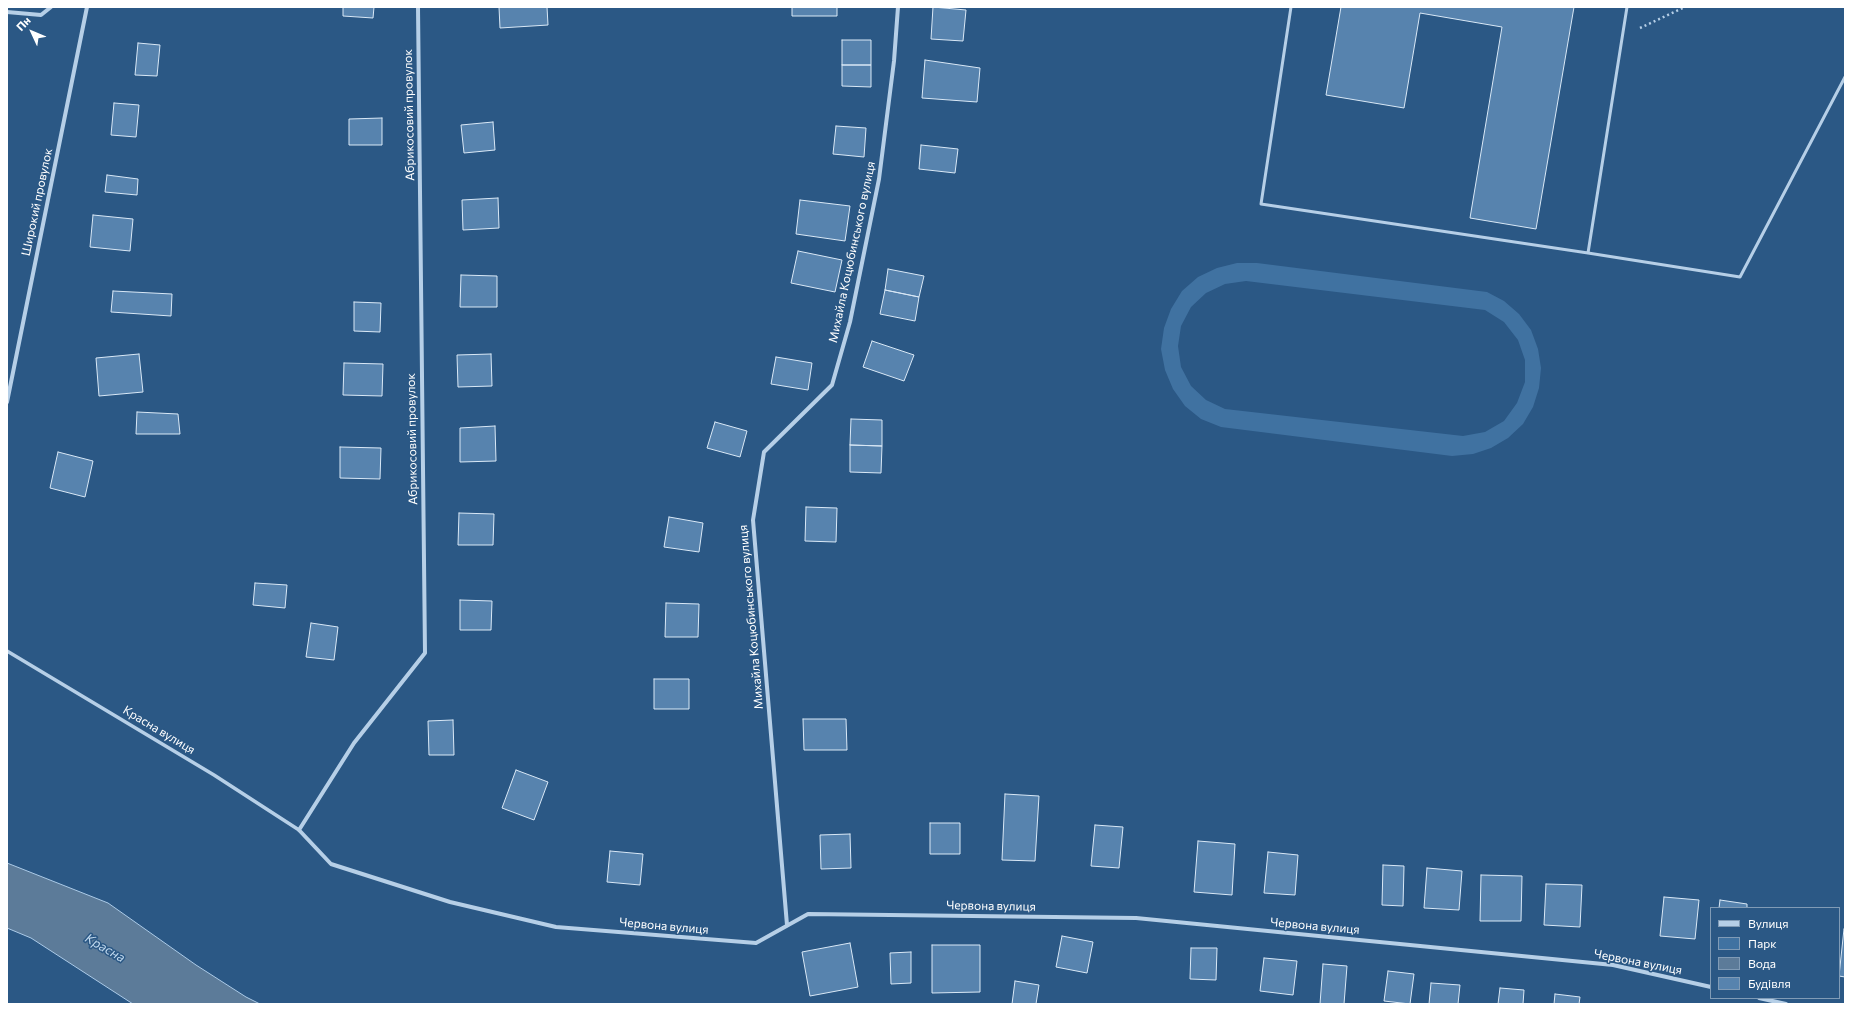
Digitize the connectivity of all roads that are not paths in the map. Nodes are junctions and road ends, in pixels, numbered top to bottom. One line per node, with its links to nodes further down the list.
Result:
1 (52, 7): 7 (street)
2 (88, 7): 10 (street, Широкий провулок)
3 (418, 7): 12 (street, Абрикосовий провулок)
4 (898, 7): 13 (street, Михайла Коцюбинського вулиця)
5 (1291, 7): 9 (lane)
6 (1627, 7): 9 (lane)
7 (7, 12)
8 (1845, 77): 9 (lane)
9 (1588, 253)
10 (7, 402)
11 (7, 651): 12 (street, Красна вулиця)
12 (299, 830): 13 (street, Червона вулиця)
13 (787, 925): 14 (street, Червона вулиця)
14 (1710, 987)
15 (1764, 999): 16 (street)
16 (1786, 1004)

